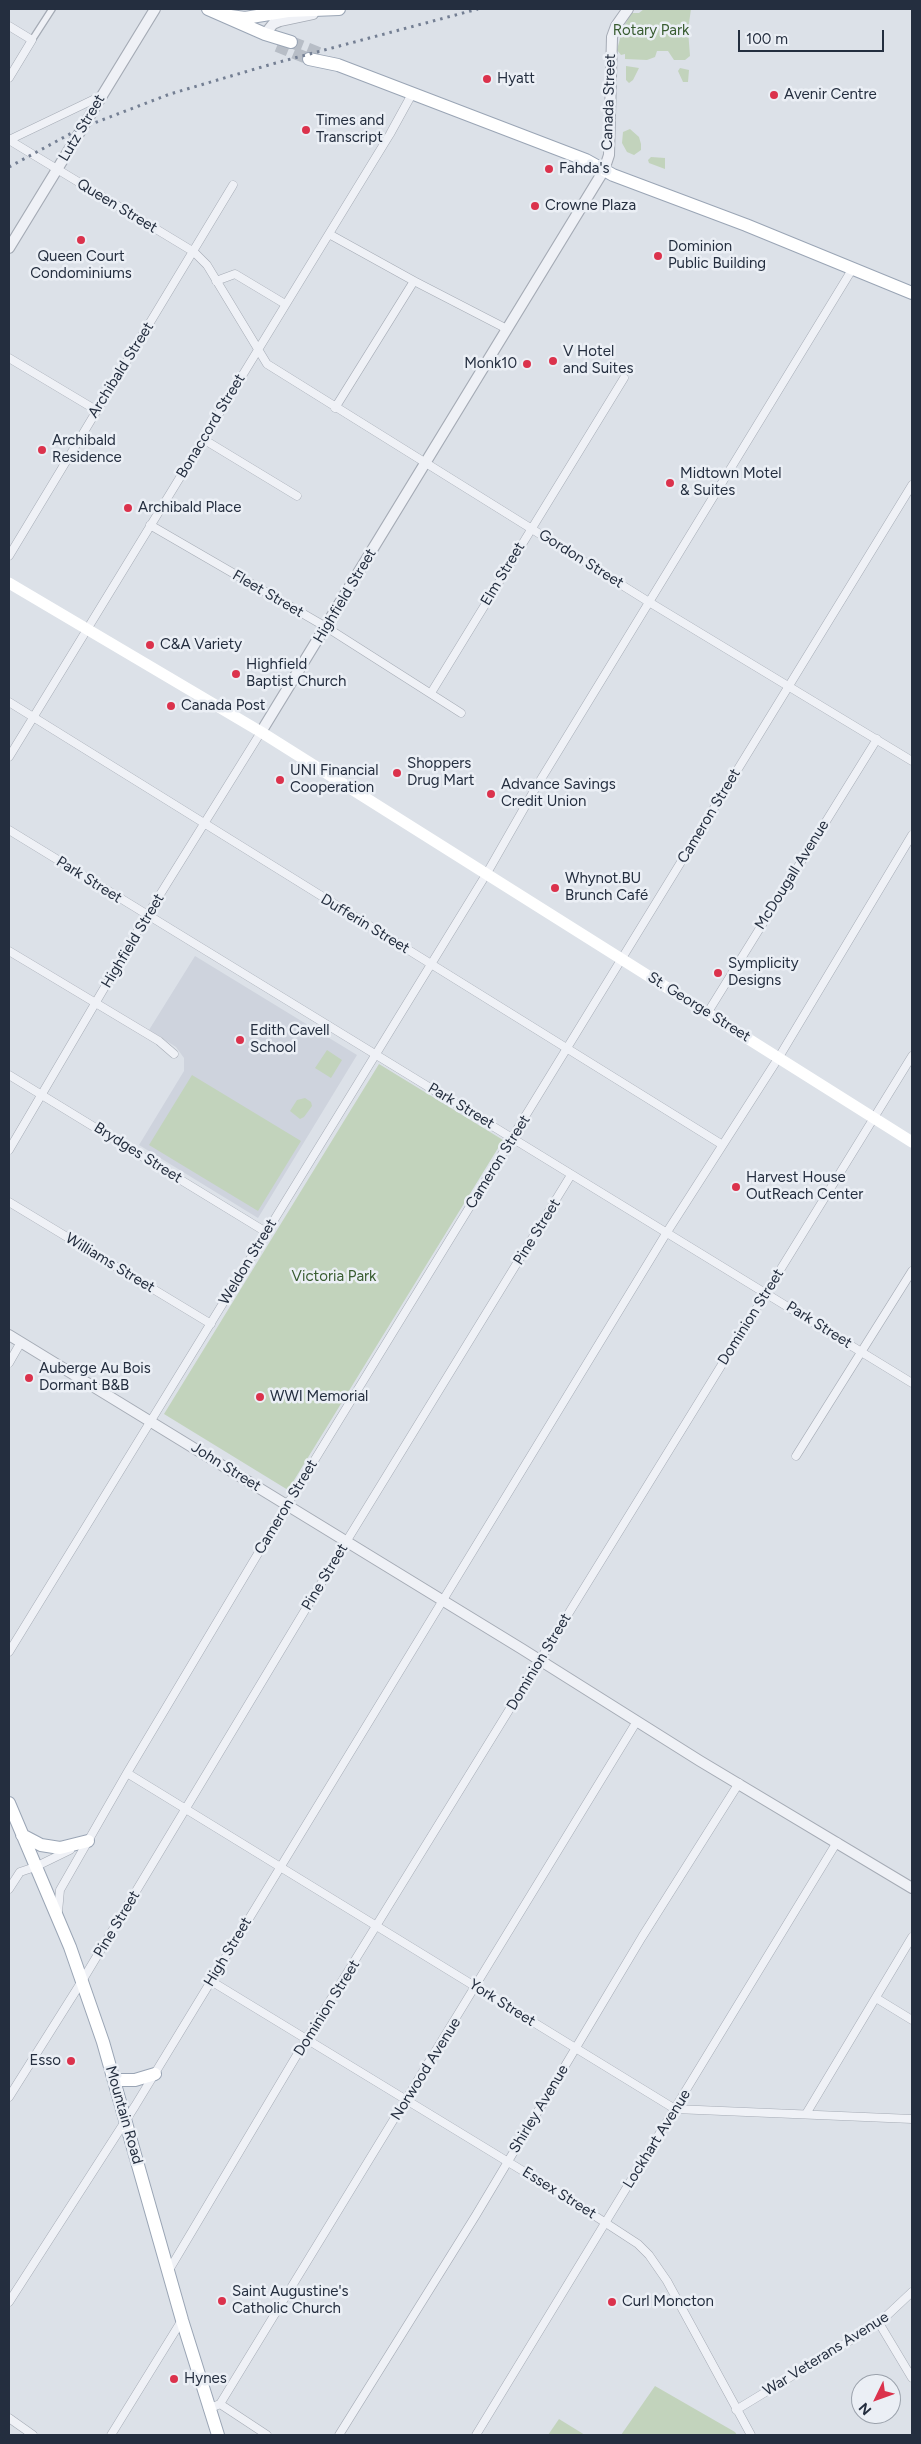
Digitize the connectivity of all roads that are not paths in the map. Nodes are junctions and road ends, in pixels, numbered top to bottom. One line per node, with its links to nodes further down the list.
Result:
1 (52, 9): 9 (street)
2 (155, 9): 17 (street, Lutz Street)
3 (208, 9): 6 (main road)
4 (340, 9): 6 (main road); 8 (street)
5 (628, 9): 20 (street, Canada Street)
6 (223, 15): 8 (main road)
7 (9, 26): 9 (street)
8 (265, 34): 10 (main road); 11 (main road)
9 (32, 40): 15 (street)
10 (291, 42)
11 (277, 46)
12 (324, 55): 14 (main road)
13 (309, 59): 14 (main road)
14 (338, 65): 16 (main road)
15 (9, 78)
16 (412, 94): 20 (main road); 22 (street, Bonaccord Street)
17 (101, 96): 18 (street); 19 (street, Lutz Street)
18 (9, 140): 19 (street, Queen Street)
19 (57, 169): 23 (street, Lutz Street); 24 (street, Queen Street)
20 (604, 170): 25 (main road); 30 (street, Highfield Street)
21 (233, 185): 24 (street, Archibald Street)
22 (329, 234): 27 (street); 29 (street, Bonaccord Street)
23 (9, 248)
24 (194, 252): 26 (street, Queen Street); 35 (street, Archibald Street)
25 (853, 268): 28 (main road); 44 (street, Weldon Street)
26 (216, 281): 29 (street); 31 (street, Queen Street)
27 (414, 281): 30 (street); 34 (street)
28 (912, 292)
29 (285, 304): 31 (street, Bonaccord Street)
30 (508, 329): 37 (street, Highfield Street)
31 (256, 350): 34 (street, Gordon Street); 36 (street, Bonaccord Street)
32 (9, 358): 35 (street)
33 (624, 378): 41 (street, Elm Street)
34 (336, 408): 37 (street, Gordon Street)
35 (96, 410): 42 (street, Archibald Street)
36 (203, 439): 39 (street); 40 (street, Bonaccord Street)
37 (425, 463): 41 (street, Gordon Street); 45 (street, Highfield Street)
38 (912, 486): 47 (street, Cameron Street)
39 (297, 496)
40 (150, 525): 45 (street, Fleet Street); 46 (street, Bonaccord Street)
41 (531, 528): 44 (street, Gordon Street); 48 (street, Elm Street)
42 (9, 556)
43 (9, 583): 46 (main road, St. George Street)
44 (650, 602): 47 (street, Gordon Street); 59 (street, Weldon Street)
45 (326, 627): 48 (street, Fleet Street); 52 (street, Highfield Street)
46 (87, 629): 51 (street, Bonaccord Street); 52 (main road, St. George Street)
47 (787, 686): 53 (street, Gordon Street); 62 (street, Cameron Street)
48 (431, 693): 50 (street, Fleet Street)
49 (9, 702): 51 (street, Dufferin Street)
50 (461, 713)
51 (34, 718): 54 (street, Bonaccord Street); 56 (street, Dufferin Street)
52 (261, 732): 56 (street, Highfield Street); 59 (main road, St. George Street)
53 (877, 739): 55 (street, Gordon Street); 65 (street, McDougall Avenue)
54 (9, 757)
55 (912, 760)
56 (205, 824): 60 (street, Highfield Street); 63 (street, Dufferin Street)
57 (9, 830): 60 (street, Park Street)
58 (912, 835): 70 (street, High Street)
59 (487, 873): 62 (main road, St. George Street); 63 (street, Weldon Street)
60 (147, 914): 64 (street, Highfield Street); 67 (street, Park Street)
61 (9, 951): 64 (street)
62 (622, 960): 65 (main road, St. George Street); 66 (street, Cameron Street)
63 (430, 963): 66 (street, Dufferin Street); 67 (street, Weldon Street)
64 (96, 1002): 68 (street); 72 (street, Highfield Street)
65 (708, 1012): 70 (main road, St. George Street)
66 (566, 1048): 74 (street, Cameron Street); 76 (street, Dufferin Street)
67 (376, 1053): 74 (street, Park Street); 80 (street, Weldon Street)
68 (174, 1054)
69 (912, 1056): 73 (street, Dominion Street)
70 (779, 1057): 73 (main road, St. George Street); 76 (street, High Street)
71 (9, 1075): 72 (street, Brydges Street)
72 (42, 1094): 77 (street, Highfield Street); 80 (street, Brydges Street)
73 (875, 1118): 75 (main road, St. George Street); 83 (street, Dominion Street)
74 (514, 1138): 78 (street, Park Street); 92 (street, Cameron Street)
75 (912, 1142)
76 (721, 1144): 81 (street, High Street)
77 (9, 1150)
78 (572, 1175): 81 (street, Park Street); 93 (street, Pine Street)
79 (9, 1202): 84 (street, Williams Street)
80 (266, 1232): 84 (street, Weldon Street)
81 (667, 1232): 83 (street, Park Street); 94 (street, High Street)
82 (912, 1271): 87 (street)
83 (766, 1292): 87 (street, Park Street); 96 (street, Dominion Street)
84 (211, 1324): 90 (street, Weldon Street)
85 (9, 1335): 86 (street, John Street)
86 (21, 1342): 88 (street); 90 (street, John Street)
87 (862, 1352): 89 (street, Park Street); 91 (street)
88 (9, 1363)
89 (912, 1383)
90 (151, 1420): 92 (street, John Street); 95 (street, Weldon Street)
91 (796, 1456)
92 (287, 1505): 93 (street, John Street); 98 (street, Cameron Street)
93 (346, 1542): 94 (street, John Street); 101 (street, Pine Street)
94 (442, 1600): 96 (street, John Street); 105 (street, High Street)
95 (9, 1652)
96 (540, 1661): 97 (street, John Street); 110 (street, Dominion Street)
97 (637, 1722): 99 (street, John Street); 114 (street, Norwood Avenue)
98 (127, 1772): 101 (street, York Street); 103 (street, Cameron Street)
99 (739, 1784): 104 (street, John Street); 118 (street, Shirley Avenue)
100 (9, 1803): 102 (main road, Mountain Road)
101 (186, 1809): 105 (street, York Street); 112 (street, Pine Street)
102 (22, 1834): 103 (main road); 106 (main road, Mountain Road)
103 (88, 1841): 106 (street); 109 (street, Cameron Street)
104 (837, 1842): 107 (street, John Street); 123 (street, Lockhart Avenue)
105 (280, 1866): 110 (street, York Street); 113 (street, High Street)
106 (36, 1867): 108 (street); 109 (main road, Mountain Road)
107 (912, 1888)
108 (9, 1889)
109 (57, 1916): 112 (main road, Mountain Road)
110 (378, 1927): 114 (street, York Street); 117 (street, Dominion Street)
111 (912, 1937): 115 (street)
112 (82, 1980): 120 (main road, Mountain Road); 121 (street, Pine Street)
113 (211, 1981): 117 (street, Essex Street); 119 (street, High Street)
114 (477, 1987): 118 (street, York Street); 122 (street, Norwood Avenue)
115 (876, 1998): 116 (street); 124 (street)
116 (912, 2020)
117 (307, 2038): 122 (street, Essex Street); 129 (street, Dominion Street)
118 (576, 2048): 123 (street, York Street); 127 (street, Shirley Avenue)
119 (155, 2074): 120 (main road); 126 (street, High Street)
120 (114, 2080): 126 (main road, Mountain Road)
121 (9, 2097)
122 (407, 2101): 127 (street, Essex Street); 135 (street, Norwood Avenue)
123 (675, 2109): 124 (street, York Street); 128 (street, Lockhart Avenue)
124 (806, 2114): 125 (street, York Street)
125 (912, 2119)
126 (126, 2120): 129 (main road, Mountain Road); 131 (street, High Street)
127 (507, 2161): 128 (street, Essex Street); 142 (street, Shirley Avenue)
128 (605, 2223): 136 (street, Essex Street); 143 (street, Lockhart Avenue)
129 (169, 2270): 132 (main road, Mountain Road)
130 (912, 2292): 133 (street, War Veterans Avenue)
131 (9, 2302)
132 (182, 2320): 135 (main road, Mountain Road); 139 (street)
133 (879, 2323): 134 (street); 136 (street, War Veterans Avenue)
134 (912, 2378)
135 (214, 2406): 140 (main road, Mountain Road); 141 (street)
136 (736, 2410): 144 (street, Essex Street)
137 (9, 2418): 138 (street)
138 (33, 2435)
139 (111, 2435)
140 (218, 2435)
141 (267, 2435)
142 (339, 2435)
143 (476, 2435)
144 (751, 2435)

